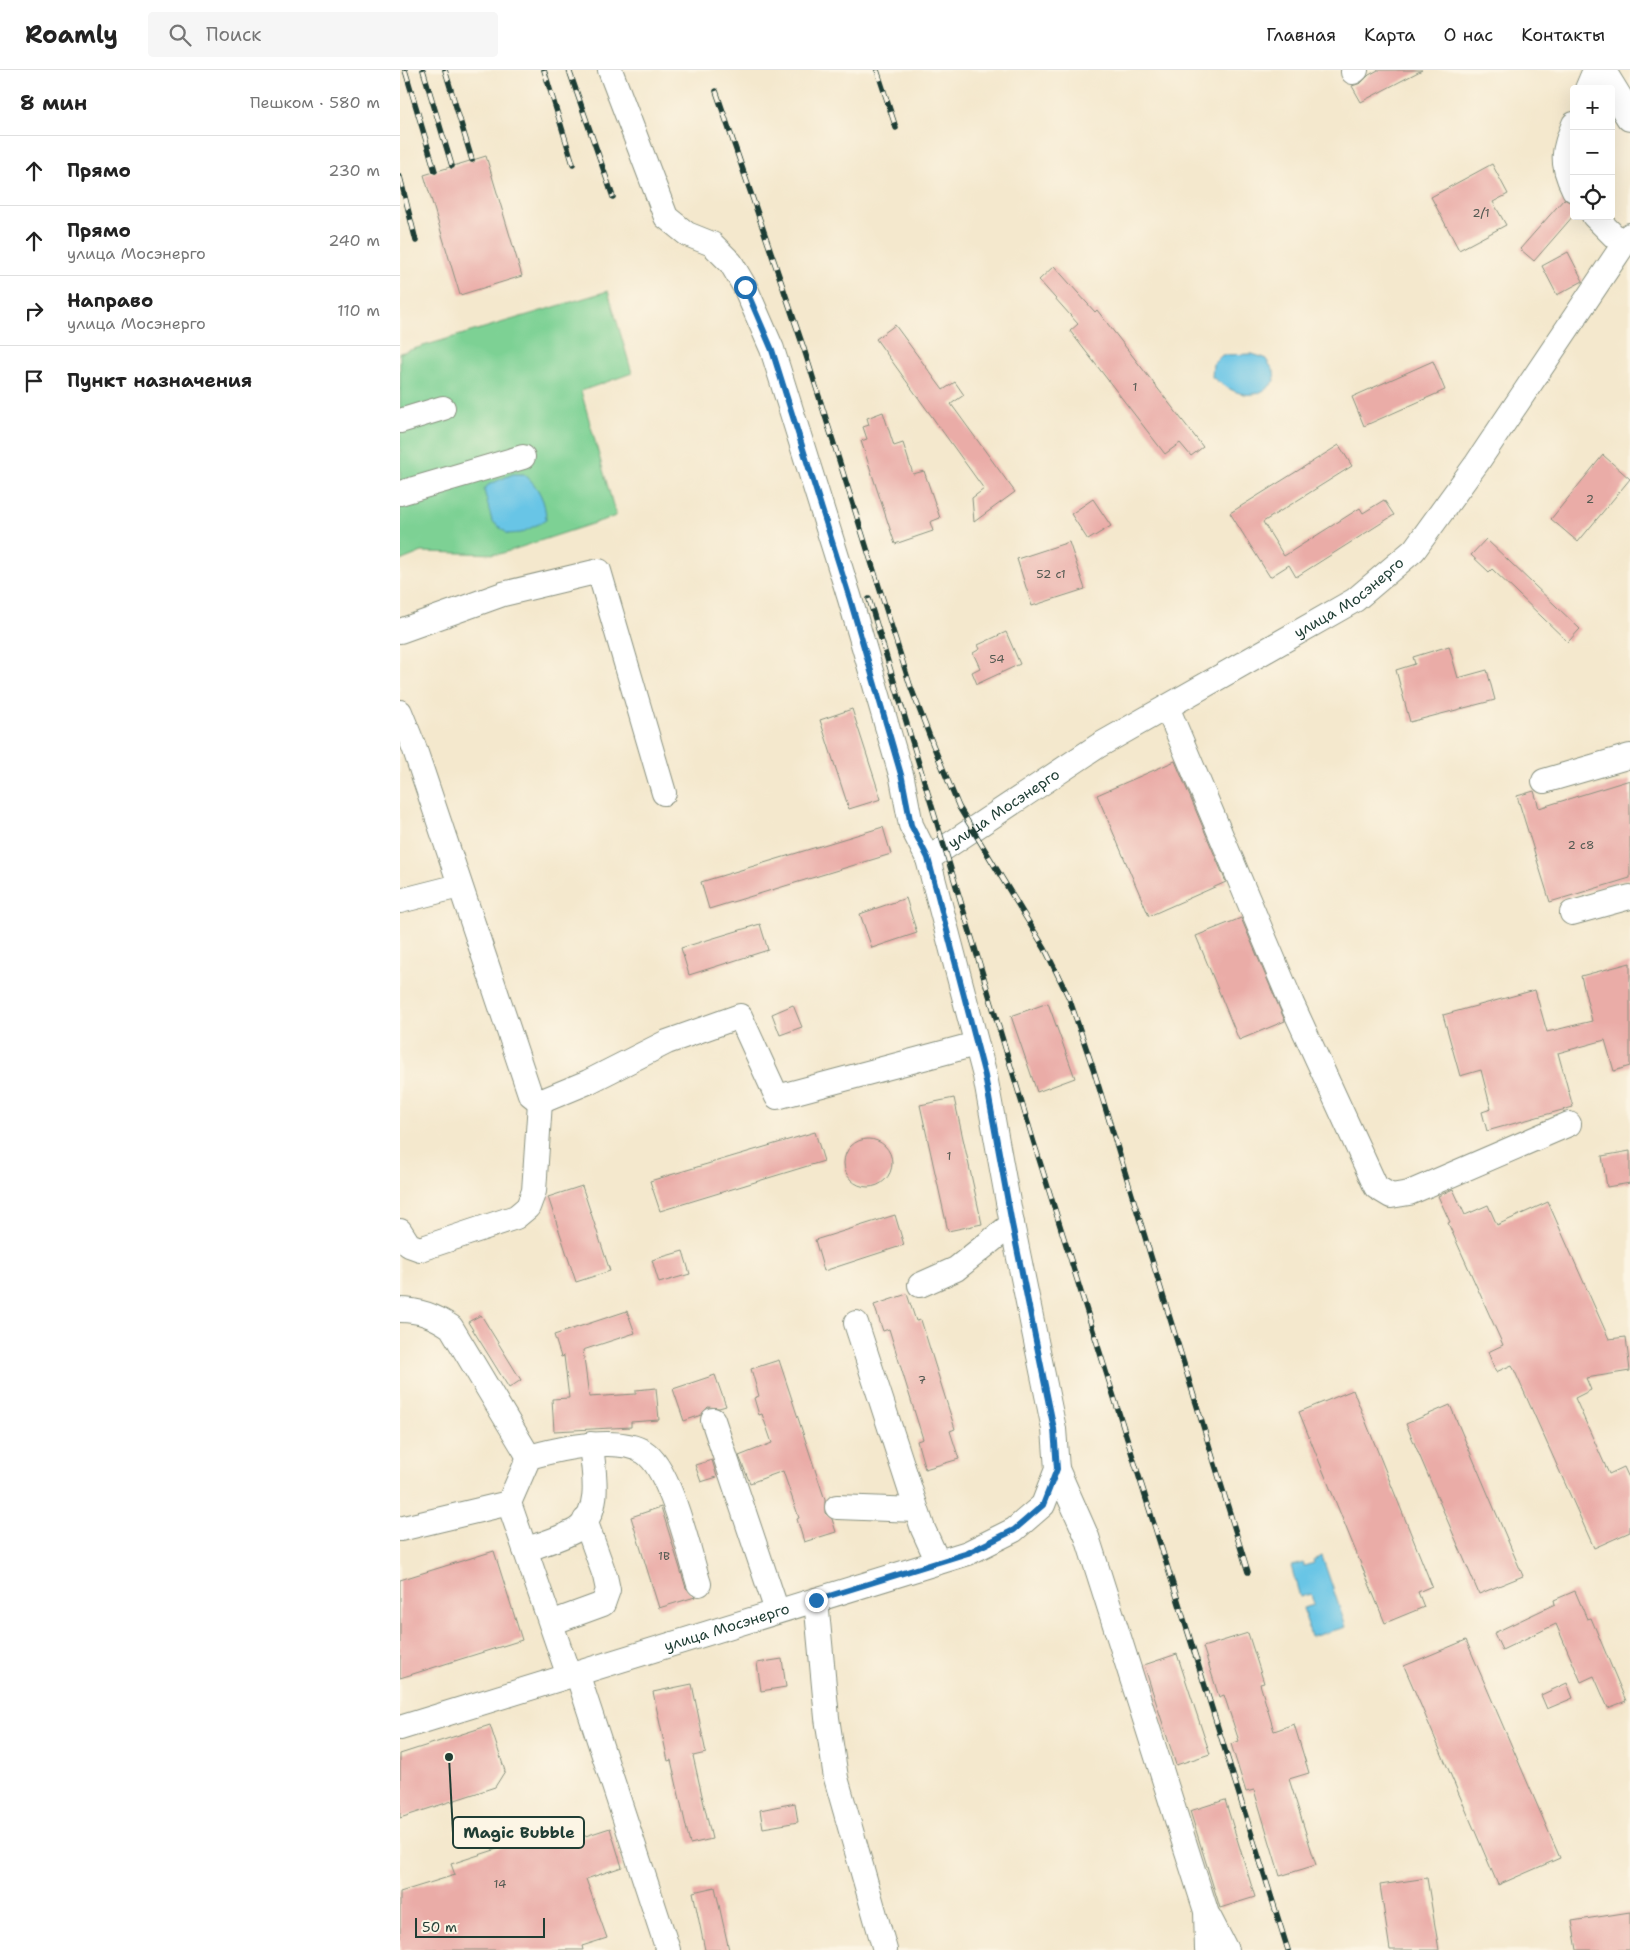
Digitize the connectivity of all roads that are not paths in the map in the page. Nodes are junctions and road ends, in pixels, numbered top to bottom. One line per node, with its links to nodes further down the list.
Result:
1 (610, 70): 20 (street)
2 (1595, 70): 4 (street)
3 (1601, 70): 5 (main road)
4 (1589, 85)
5 (1630, 117)
6 (1572, 130): 7 (street)
7 (1570, 182)
8 (1600, 220): 9 (street)
9 (1627, 240): 15 (street, улица Мосэнерго)
10 (443, 408): 11 (street)
11 (400, 421)
12 (523, 457): 13 (street)
13 (400, 493)
14 (400, 630): 19 (street)
15 (1166, 707): 20 (street, улица Мосэнерго); 27 (street)
16 (400, 712): 21 (street)
17 (1630, 756): 18 (street)
18 (1544, 780)
19 (664, 793)
20 (928, 858): 25 (street, улица Мосэнерго)
21 (459, 886): 23 (street); 26 (street)
22 (1630, 897): 24 (street)
23 (400, 901)
24 (1572, 914)
25 (976, 1044): 26 (street); 28 (street, улица Мосэнерго)
26 (540, 1102): 29 (street)
27 (1569, 1124)
28 (1012, 1224): 30 (street); 36 (street, улица Мосэнерго)
29 (400, 1231)
30 (920, 1285)
31 (400, 1310): 35 (street)
32 (856, 1324): 39 (street)
33 (713, 1420): 46 (street)
34 (591, 1444): 35 (street); 40 (street); 44 (street)
35 (529, 1457): 37 (street)
36 (1057, 1469): 43 (street, улица Мосэнерго); 50 (street)
37 (508, 1503): 41 (street); 42 (street)
38 (837, 1507): 39 (street)
39 (916, 1510): 43 (street)
40 (585, 1520): 42 (street); 47 (street)
41 (400, 1529)
42 (525, 1550): 47 (street)
43 (938, 1562): 45 (street, улица Мосэнерго)
44 (699, 1584)
45 (816, 1600): 46 (street, улица Мосэнерго); 52 (street)
46 (777, 1612): 48 (street, улица Мосэнерго)
47 (551, 1623): 48 (street)
48 (573, 1674): 49 (street, улица Мосэнерго); 51 (street)
49 (400, 1728)
50 (1206, 1911): 53 (street); 54 (street)
51 (668, 1950)
52 (886, 1950)
53 (1207, 1950)
54 (1226, 1950)

